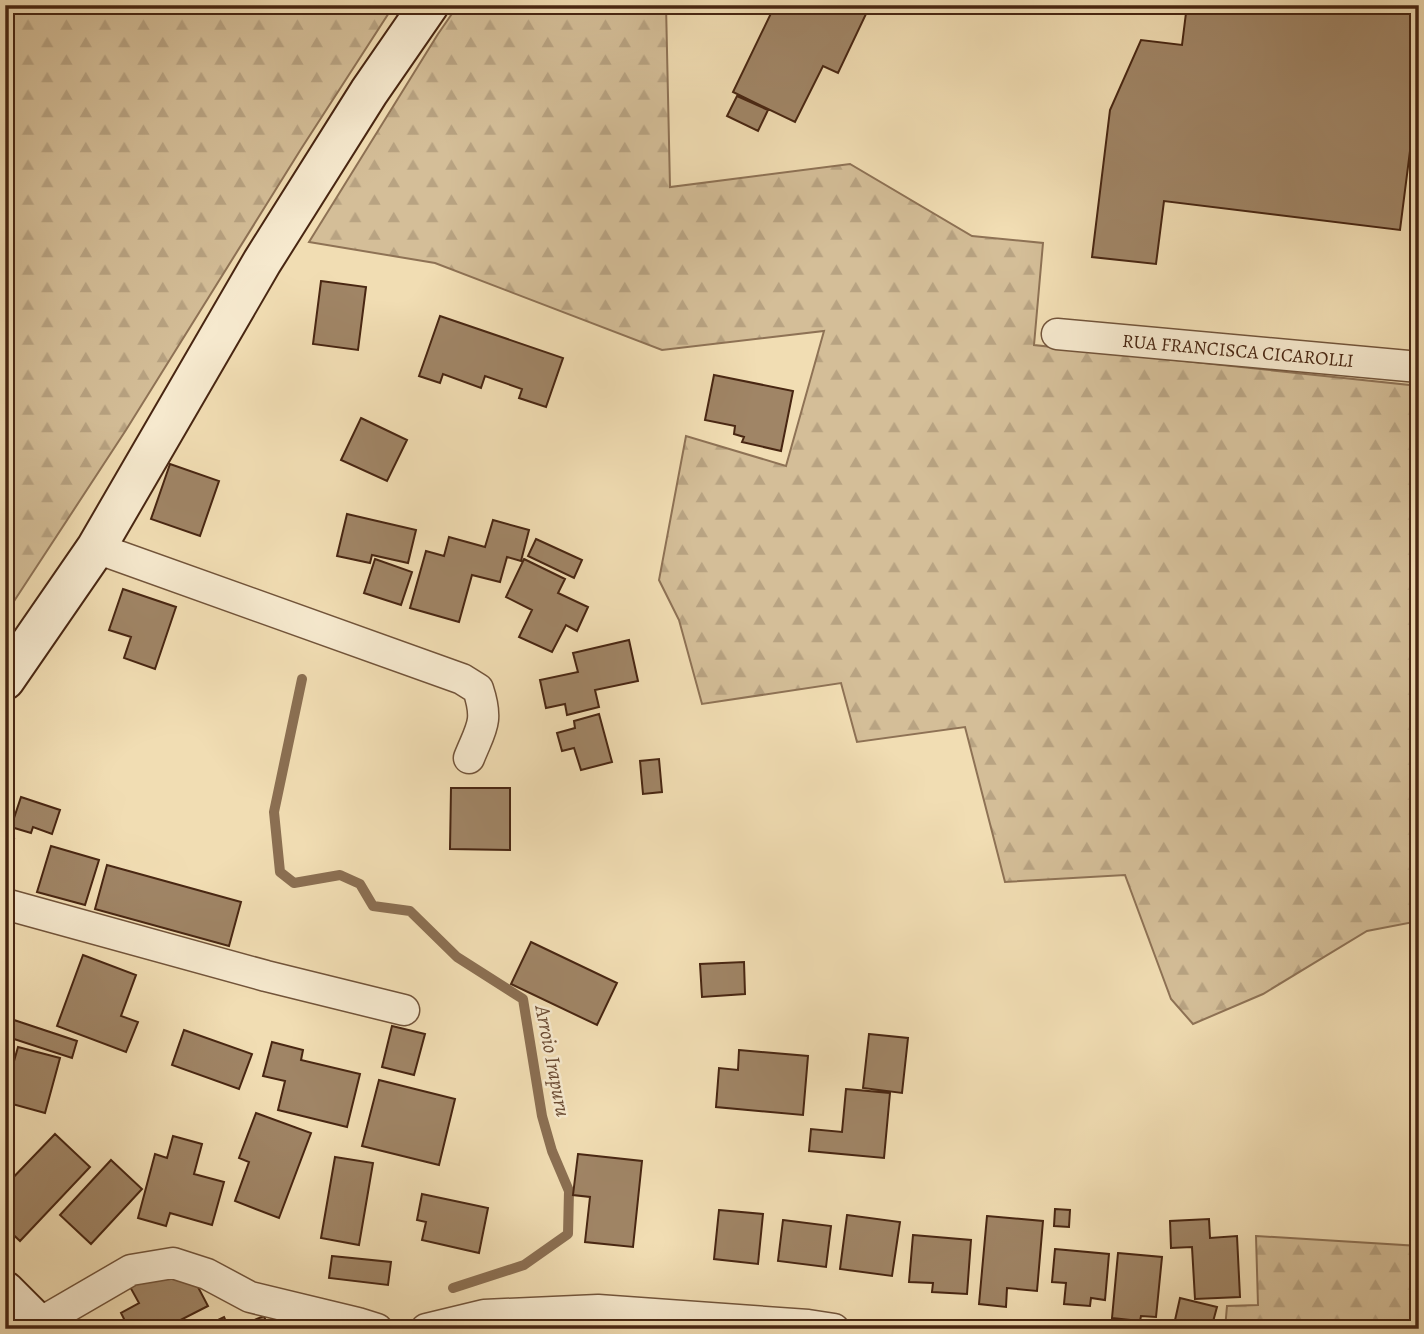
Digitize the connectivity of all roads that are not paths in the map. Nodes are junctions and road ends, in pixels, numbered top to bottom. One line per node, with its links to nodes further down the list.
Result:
1 (429, 5): 4 (main road)
2 (1057, 334): 3 (street, RUA FRANCISCA CICAROLLI)
3 (1419, 367)
4 (96, 548): 5 (main road); 6 (street)
5 (5, 680)
6 (469, 758)
7 (5, 904): 8 (street)
8 (404, 1010)
9 (5, 1291): 10 (main road)
10 (40, 1327): 11 (street)
11 (377, 1329)
12 (426, 1329): 13 (street)
13 (834, 1329)

